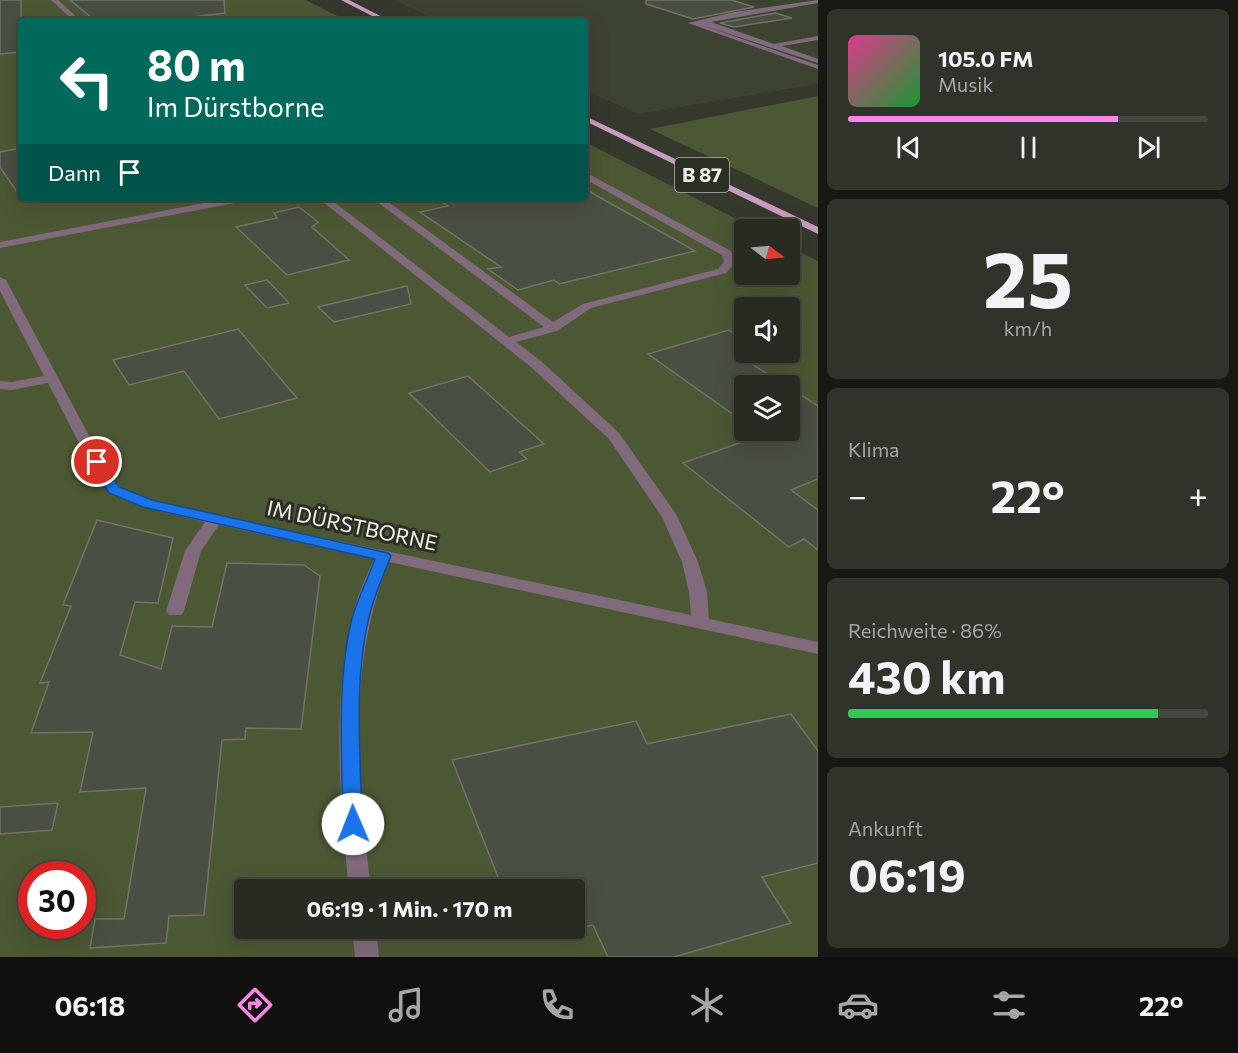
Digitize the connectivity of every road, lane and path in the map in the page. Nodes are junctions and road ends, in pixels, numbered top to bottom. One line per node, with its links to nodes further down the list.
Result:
1 (54, 0): 4 (street)
2 (344, 0): 5 (main road)
3 (818, 1): 6 (street)
4 (75, 18)
5 (381, 18)
6 (702, 21): 8 (street); 9 (street)
7 (818, 38): 8 (street)
8 (773, 45): 9 (street); 10 (street)
9 (762, 48): 11 (street)
10 (818, 61)
11 (818, 67)
12 (588, 119): 17 (main road, B 87)
13 (588, 177): 20 (street)
14 (227, 201): 18 (street)
15 (327, 201): 21 (street)
16 (381, 201): 20 (street)
17 (818, 231)
18 (0, 245)
19 (2, 287): 22 (street, IM DÜRSTBORNE)
20 (553, 328): 21 (street)
21 (507, 341): 27 (street)
22 (52, 378): 23 (street); 24 (street, IM DÜRSTBORNE)
23 (0, 385)
24 (216, 519): 25 (street, IM DÜRSTBORNE); 26 (street)
25 (383, 556): 27 (street, IM DÜRSTBORNE); 29 (street)
26 (175, 611)
27 (701, 623): 28 (street, IM DÜRSTBORNE)
28 (818, 648)
29 (359, 879)
30 (365, 939): 31 (street)
31 (366, 957)

